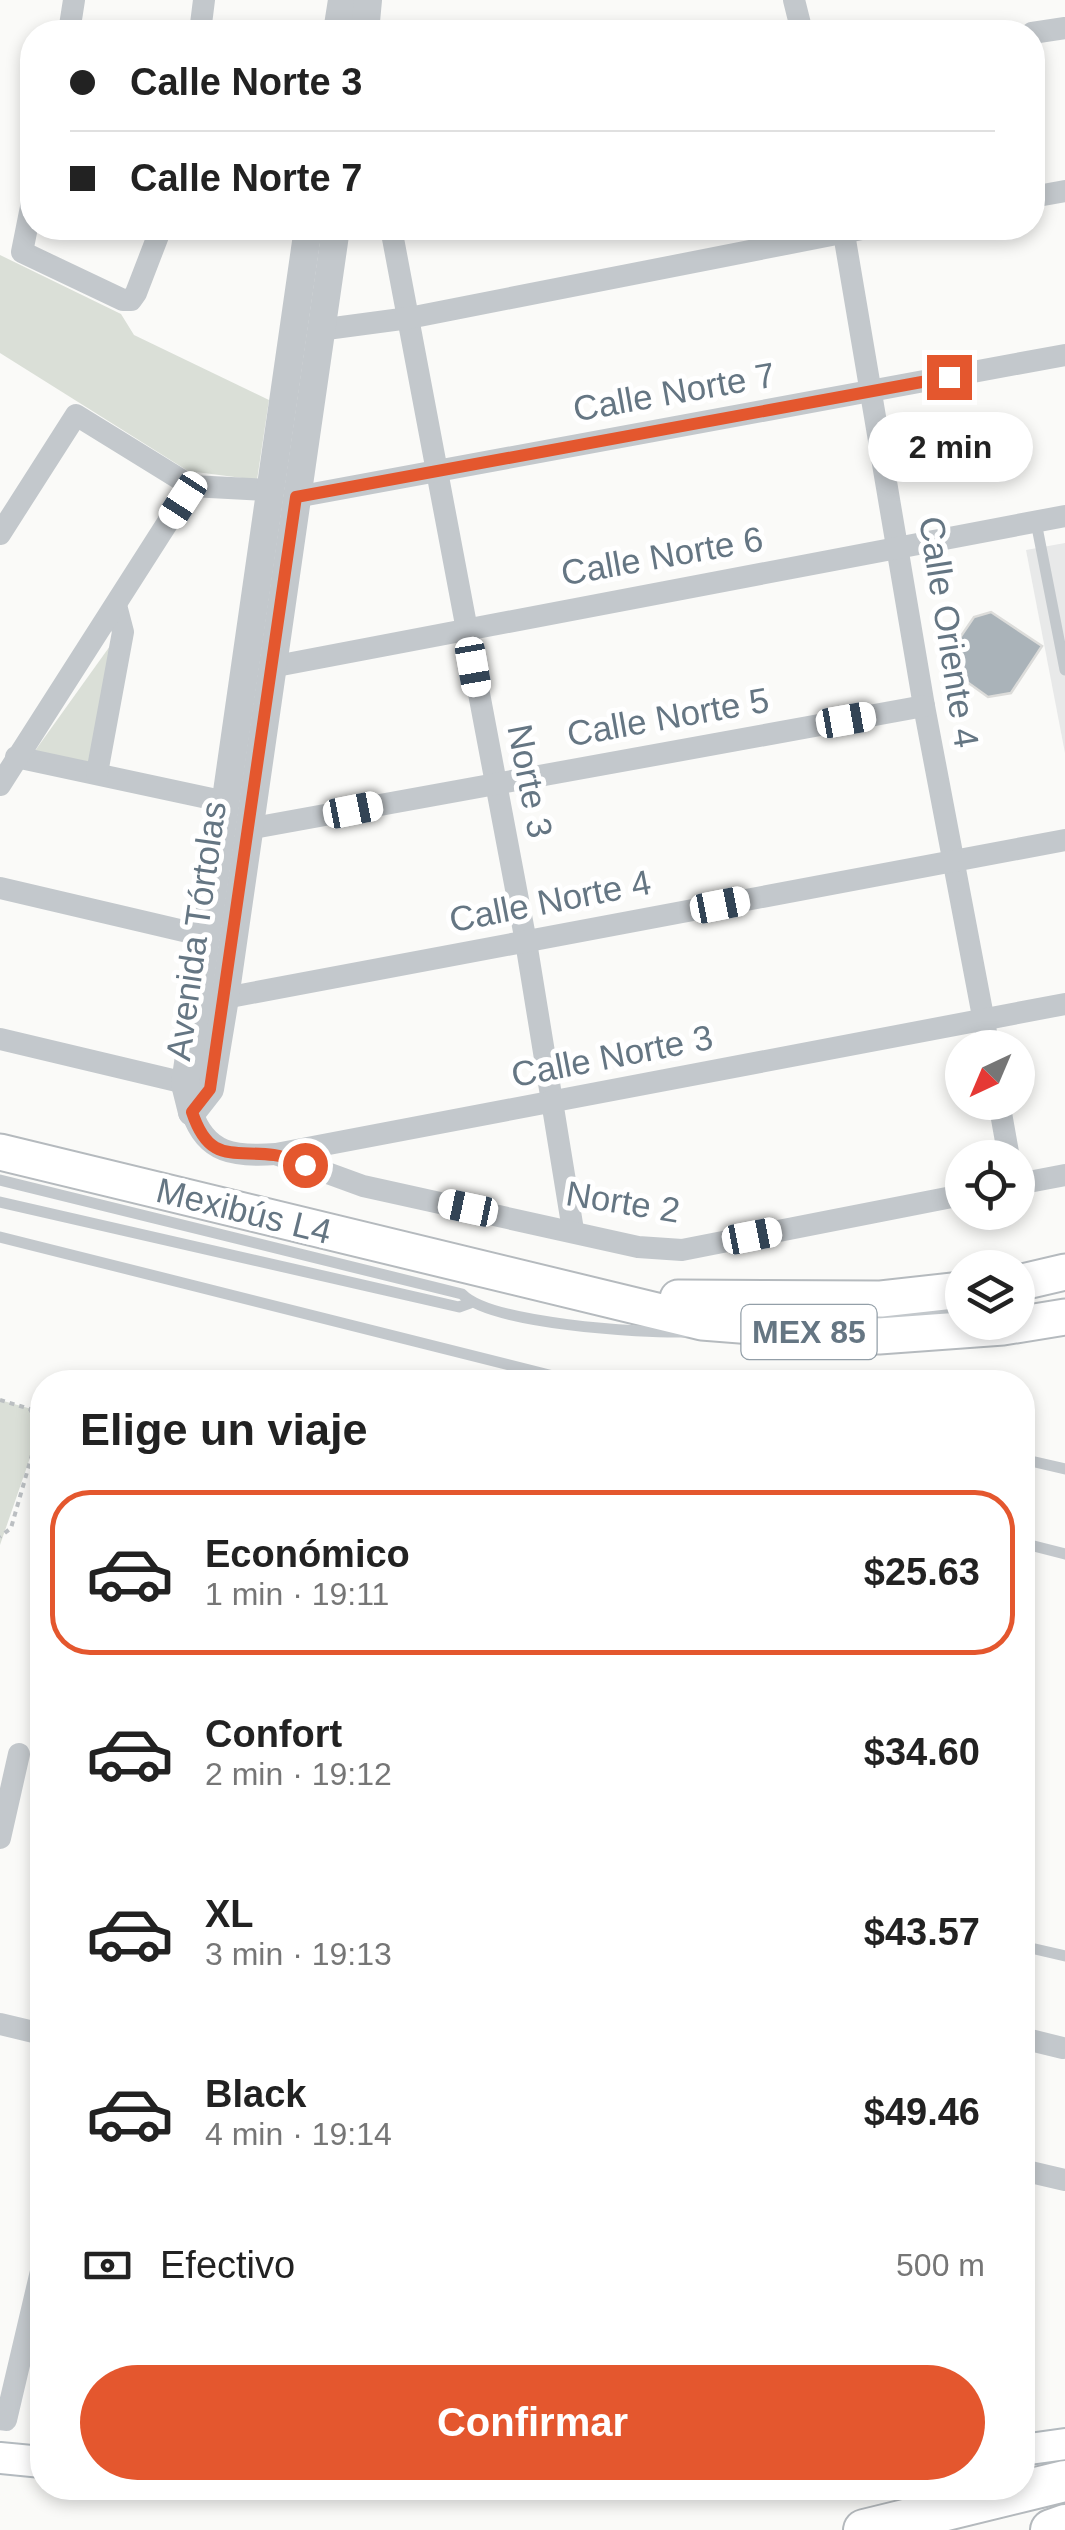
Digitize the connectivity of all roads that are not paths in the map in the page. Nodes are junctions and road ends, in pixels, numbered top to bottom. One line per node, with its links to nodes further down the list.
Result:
1 (24, 240): 2 (street)
2 (156, 240)
3 (306, 240): 14 (street, Avenida Tórtolas)
4 (334, 240): 9 (street, Avenida Tórtolas)
5 (393, 240): 8 (street, Norte 3)
6 (796, 240): 8 (street)
7 (852, 240): 11 (street, Calle Oriente 4)
8 (409, 318): 9 (street); 12 (street, Norte 3)
9 (320, 330): 15 (street, Avenida Tórtolas)
10 (1065, 355): 11 (street, Calle Norte 7)
11 (872, 391): 12 (street, Calle Norte 7); 19 (street, Calle Oriente 4)
12 (438, 470): 15 (street, Calle Norte 7); 21 (street, Norte 3)
13 (192, 486): 14 (street); 18 (street); 20 (street)
14 (268, 490): 29 (street, Avenida Tórtolas)
15 (296, 497): 22 (street, Avenida Tórtolas)
16 (1065, 516): 17 (street, Calle Norte 6)
17 (1036, 522): 19 (street, Calle Norte 6); 23 (lane)
18 (0, 534)
19 (900, 548): 21 (street, Calle Norte 6); 24 (street, Calle Oriente 4)
20 (116, 605): 25 (street); 26 (street)
21 (466, 628): 22 (street, Calle Norte 6); 28 (street, Norte 3)
22 (272, 667): 30 (street, Avenida Tórtolas)
23 (1065, 670)
24 (924, 706): 28 (street, Calle Norte 5); 32 (street, Calle Oriente 4)
25 (16, 757): 26 (street); 27 (street)
26 (97, 773): 29 (street)
27 (0, 784)
28 (493, 784): 30 (street, Calle Norte 5); 35 (street, Norte 3)
29 (226, 802): 34 (street, Avenida Tórtolas)
30 (248, 829): 36 (street, Avenida Tórtolas)
31 (1065, 840): 32 (street, Calle Norte 4)
32 (953, 860): 35 (street, Calle Norte 4); 38 (street, Calle Oriente 4)
33 (0, 888): 34 (street)
34 (205, 936): 41 (street, Avenida Tórtolas)
35 (526, 942): 36 (street, Calle Norte 4); 42 (street, Norte 3)
36 (226, 998): 41 (street, Avenida Tórtolas)
37 (1065, 1004): 38 (street, Calle Norte 3)
38 (983, 1019): 39 (street, Calle Oriente 4); 42 (street, Calle Norte 3)
39 (985, 1030)
40 (0, 1038): 41 (street)
41 (196, 1095): 44 (street, Calle Norte 3)
42 (553, 1103): 44 (street, Calle Norte 3); 50 (street, Norte 3)
43 (0, 1152): 54 (main road, MEX 85)
44 (276, 1154): 50 (street, Norte 2)
45 (1065, 1175): 47 (street)
46 (0, 1180): 57 (lane, Mexibús L4)
47 (1035, 1181)
48 (945, 1198): 50 (street, Norte 2)
49 (0, 1202): 57 (lane, Mexibús L4)
50 (573, 1230)
51 (0, 1237): 64 (lane)
52 (1065, 1272): 53 (main road)
53 (1035, 1279)
54 (558, 1284): 58 (main road, MEX 85); 63 (main road, MEX 85)
55 (1065, 1284): 56 (lane)
56 (1035, 1290)
57 (470, 1303): 63 (lane, Mexibús L4)
58 (945, 1304)
59 (1065, 1306): 61 (lane)
60 (945, 1307): 63 (lane, Mexibús L4)
61 (1035, 1310)
62 (1065, 1317): 63 (main road, MEX 85)
63 (762, 1330)
64 (529, 1370)
65 (1035, 1462): 66 (lane)
66 (1065, 1469)
67 (1035, 1547): 68 (lane)
68 (1065, 1554)
69 (19, 1754): 70 (street)
70 (0, 1838)
71 (1035, 1949): 72 (lane)
72 (1065, 1956)
73 (0, 2024): 74 (street)
74 (30, 2031)
75 (1035, 2041): 76 (street)
76 (1063, 2048)
77 (1035, 2173): 78 (street)
78 (1065, 2180)
79 (30, 2318): 80 (street)
80 (0, 2419)
81 (1065, 2444): 82 (main road)
82 (1035, 2448)
83 (0, 2458): 84 (main road)
84 (30, 2461)
85 (1065, 2481): 86 (highway)
86 (1035, 2488)
87 (987, 2500): 90 (highway)
88 (1065, 2502): 91 (highway)
89 (1065, 2526): 92 (highway)
90 (864, 2530)
91 (958, 2530)
92 (1051, 2530)

